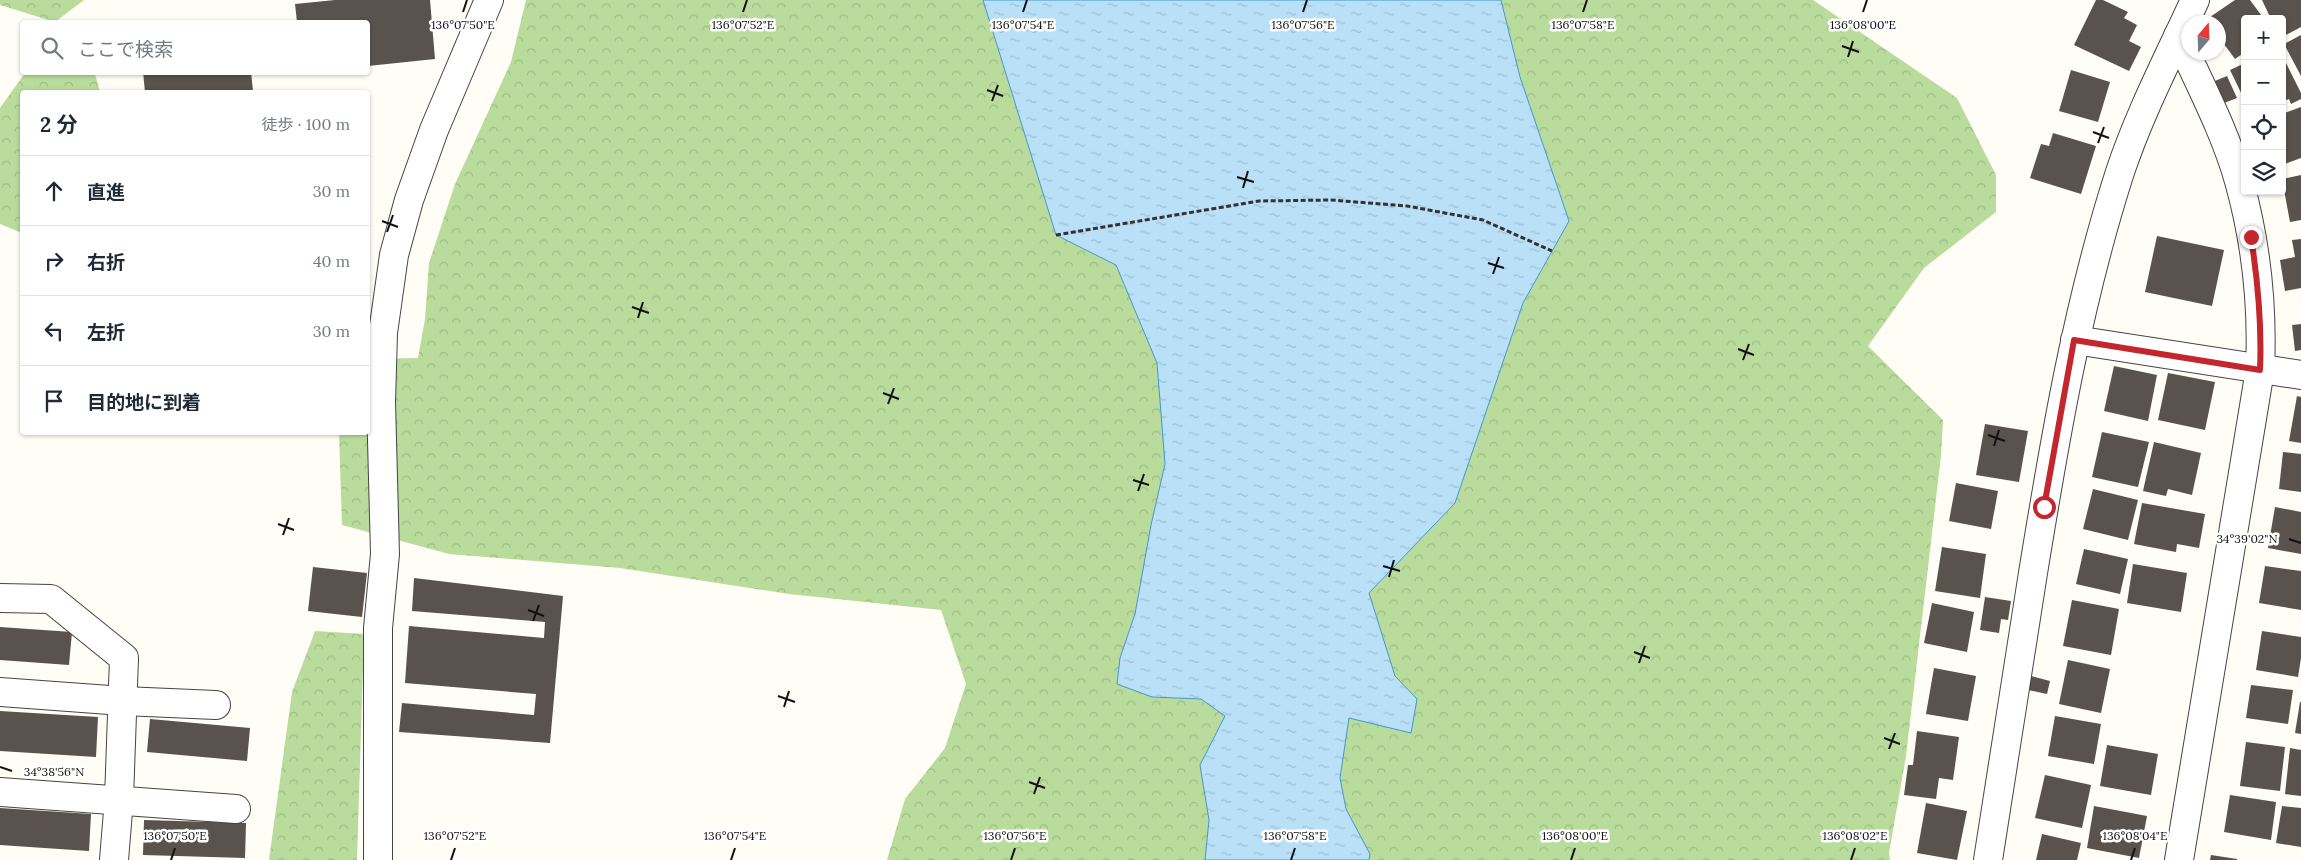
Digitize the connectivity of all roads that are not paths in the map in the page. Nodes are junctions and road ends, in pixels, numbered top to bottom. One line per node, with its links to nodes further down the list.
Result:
1 (489, 0): 15 (street)
2 (2195, 0): 3 (street)
3 (2178, 36): 4 (street); 5 (street)
4 (2074, 340): 5 (street); 16 (street)
5 (2260, 370): 6 (street); 17 (street)
6 (2301, 375)
7 (0, 598): 9 (street)
8 (0, 692): 9 (street)
9 (123, 702): 10 (street); 12 (street)
10 (216, 705)
11 (0, 792): 12 (street)
12 (119, 799): 13 (street); 14 (street)
13 (236, 809)
14 (114, 860)
15 (378, 860)
16 (1988, 860)
17 (2179, 860)

